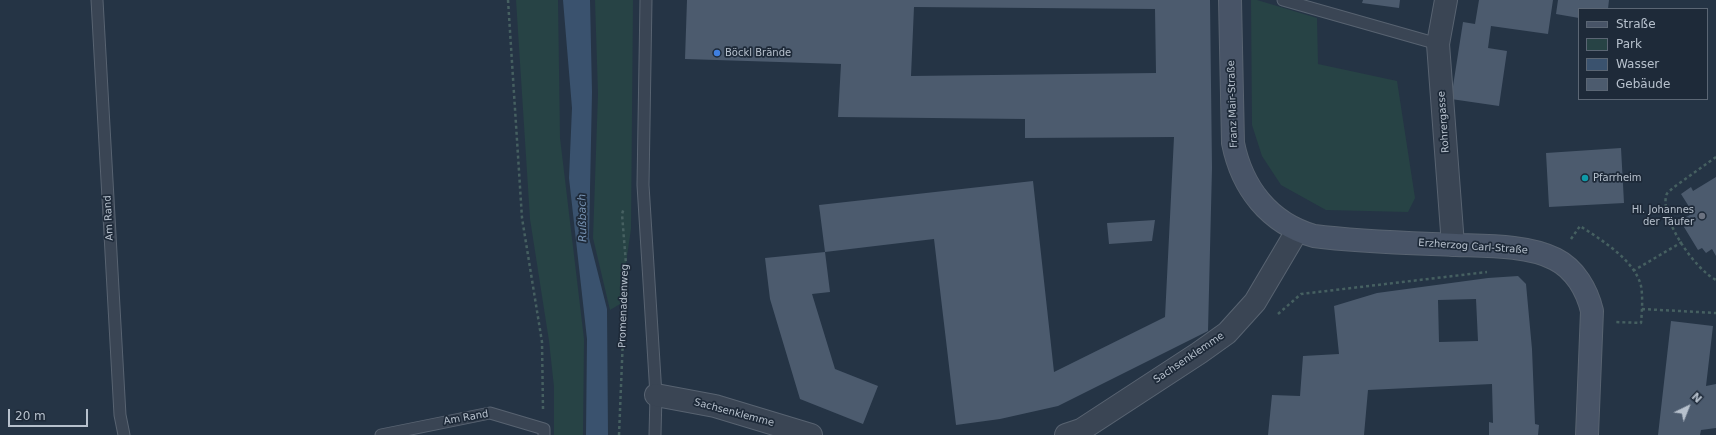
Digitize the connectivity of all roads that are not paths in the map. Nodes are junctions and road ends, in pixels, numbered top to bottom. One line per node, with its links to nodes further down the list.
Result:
1 (97, 0): 11 (lane, Am Rand)
2 (646, 0): 9 (lane)
3 (1230, 0): 7 (main road, Franz Mair-Straße)
4 (1283, 0): 6 (lane)
5 (1446, 0): 6 (street, Rohrergasse)
6 (1438, 44): 8 (street, Rohrergasse)
7 (1297, 231): 8 (main road, Erzherzog Carl-Straße); 15 (street, Sachsenklemme)
8 (1453, 245): 16 (main road, Erzherzog Carl-Straße)
9 (656, 395): 13 (lane); 14 (street, Sachsenklemme)
10 (544, 432): 12 (lane, Am Rand)
11 (124, 435)
12 (381, 435)
13 (656, 435)
14 (811, 435)
15 (1066, 435)
16 (1587, 435)

